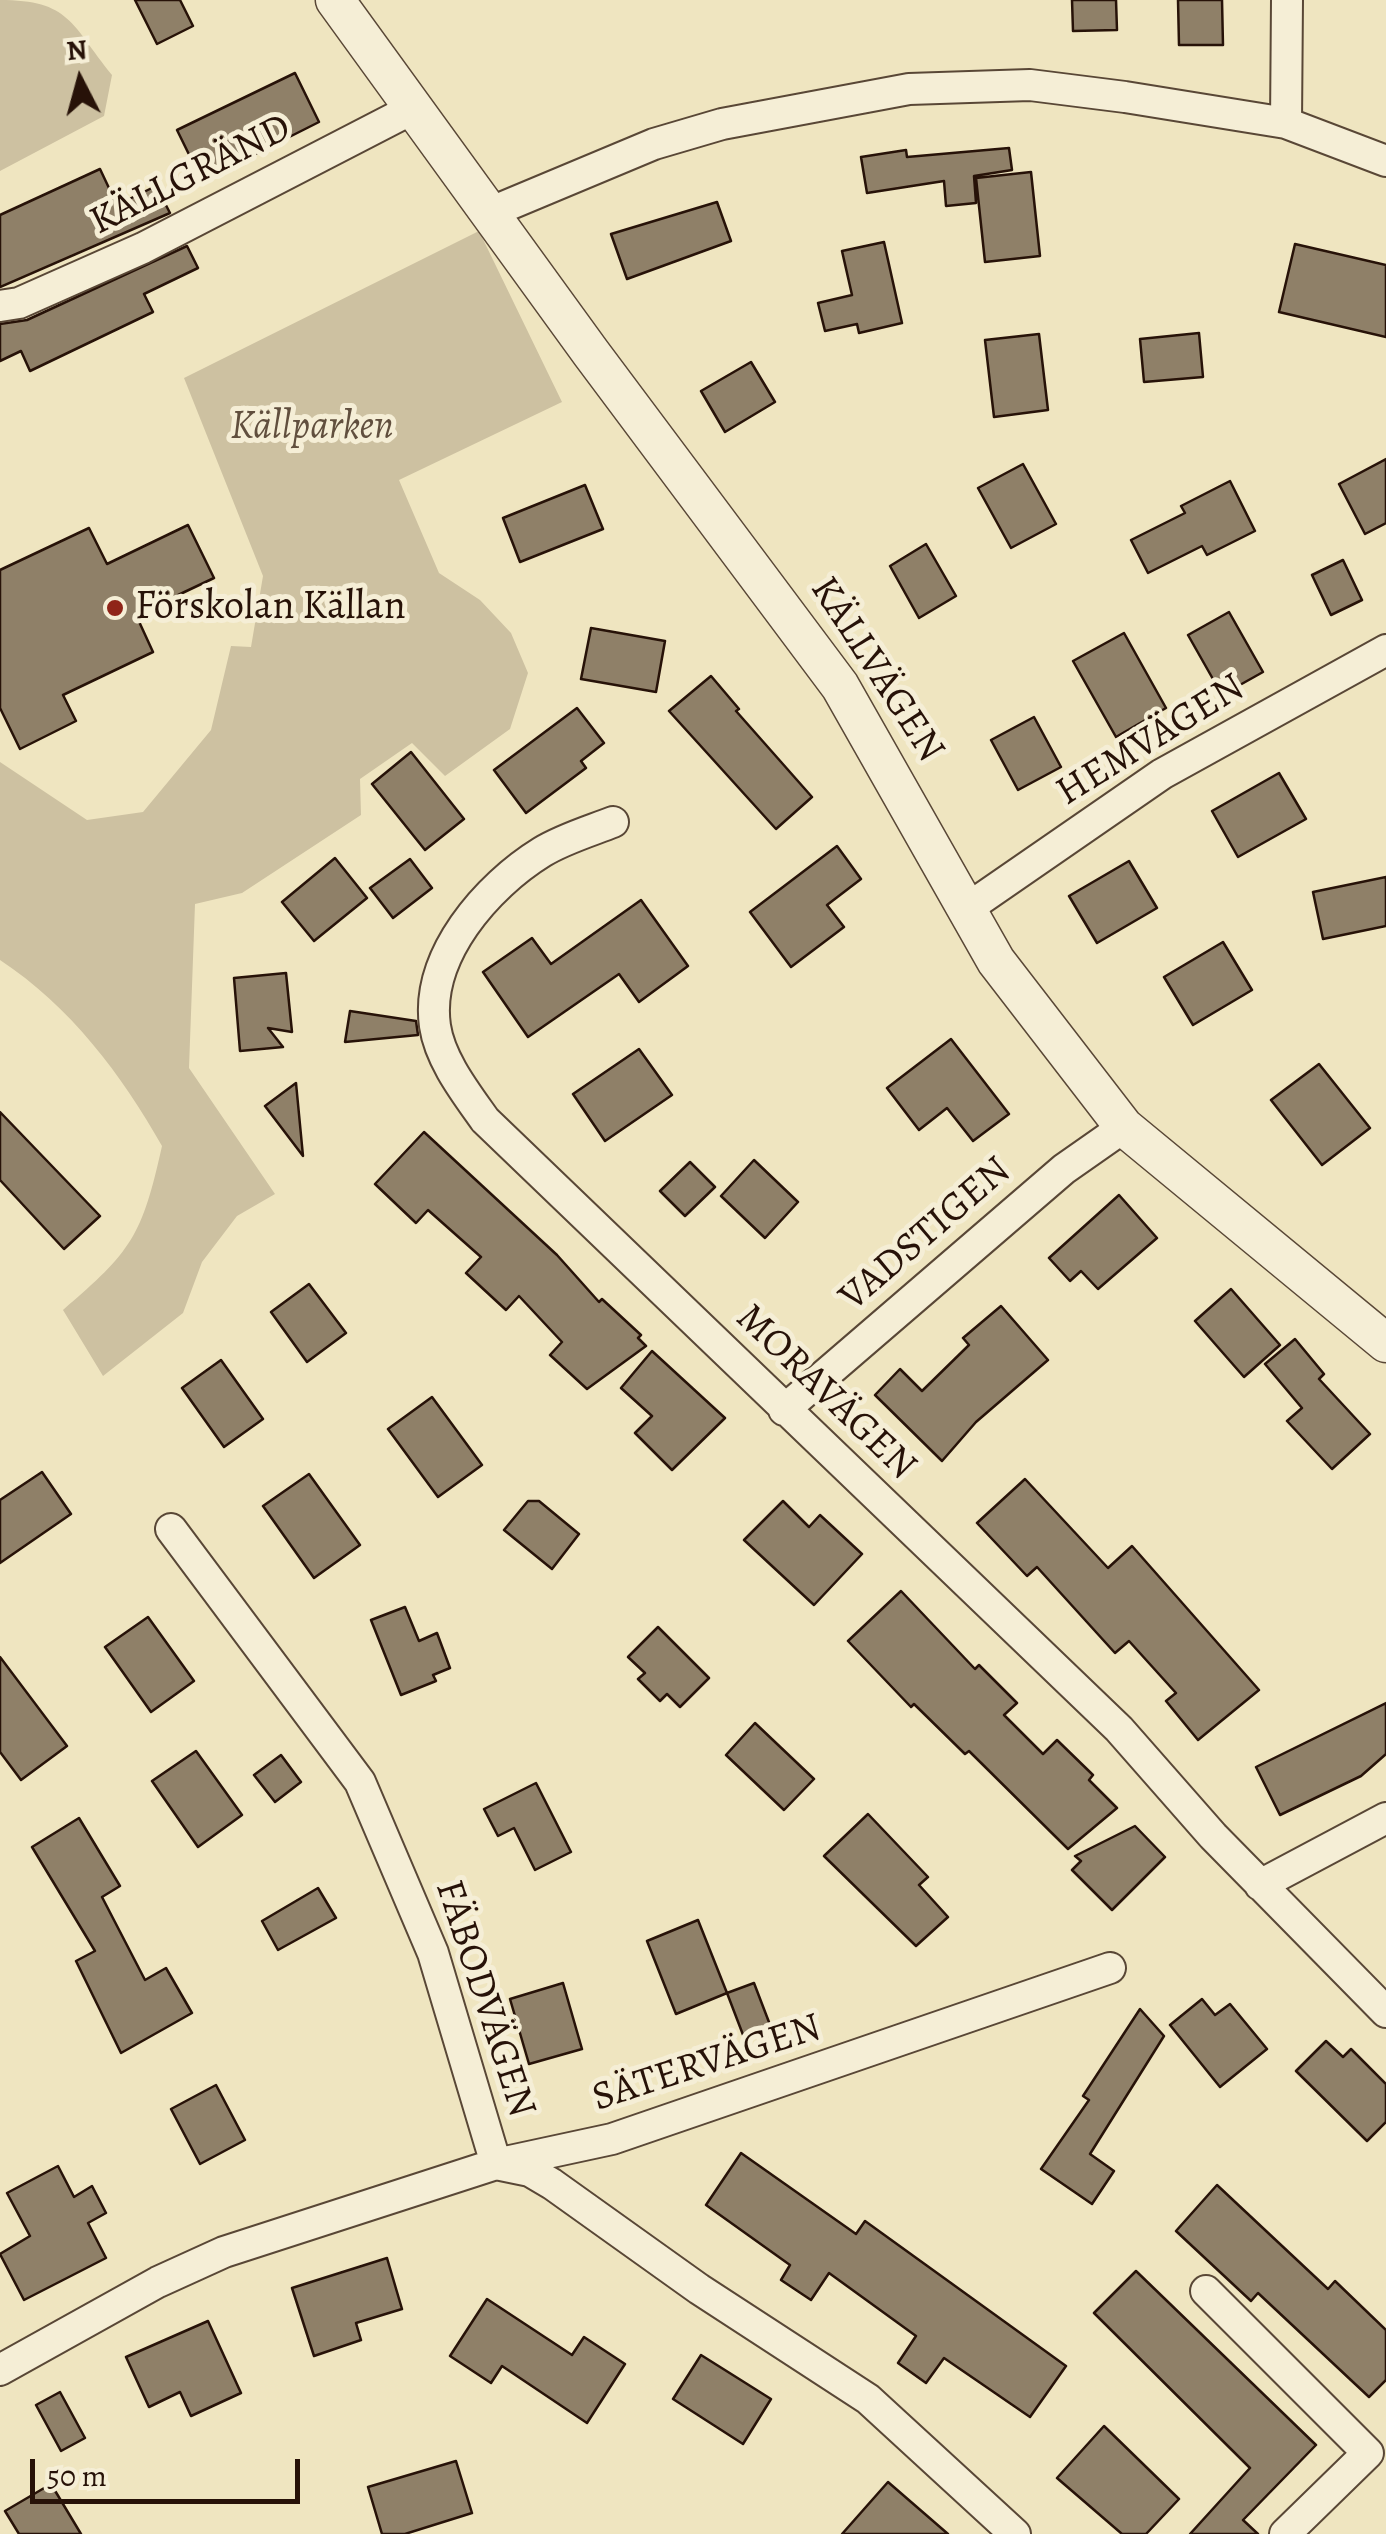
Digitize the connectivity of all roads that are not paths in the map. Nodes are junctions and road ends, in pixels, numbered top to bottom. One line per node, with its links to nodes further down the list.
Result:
1 (335, 0): 3 (street, KÄLLVÄGEN)
2 (1287, 0): 4 (street)
3 (414, 108): 6 (street, KÄLLVÄGEN); 7 (street, KÄLLGRÄND)
4 (1286, 123): 5 (street); 6 (street)
5 (1386, 160)
6 (489, 213): 10 (street, KÄLLVÄGEN)
7 (6, 307)
8 (1386, 650): 10 (street, HEMVÄGEN)
9 (613, 822): 13 (street, MORAVÄGEN)
10 (965, 910): 11 (street, KÄLLVÄGEN)
11 (1124, 1127): 12 (street, KÄLLVÄGEN); 13 (street, VADSTIGEN)
12 (1386, 1343)
13 (784, 1410): 16 (street, MORAVÄGEN)
14 (171, 1528): 19 (street, FÄBODVÄGEN)
15 (1386, 1818): 16 (street)
16 (1260, 1884): 18 (street, MORAVÄGEN)
17 (1110, 1968): 19 (street, SÄTERVÄGEN)
18 (1386, 2012)
19 (496, 2164): 21 (street, SÄTERVÄGEN); 22 (street, FÄBODVÄGEN)
20 (1206, 2291): 23 (street)
21 (0, 2370)
22 (1014, 2534)
23 (1285, 2534)

